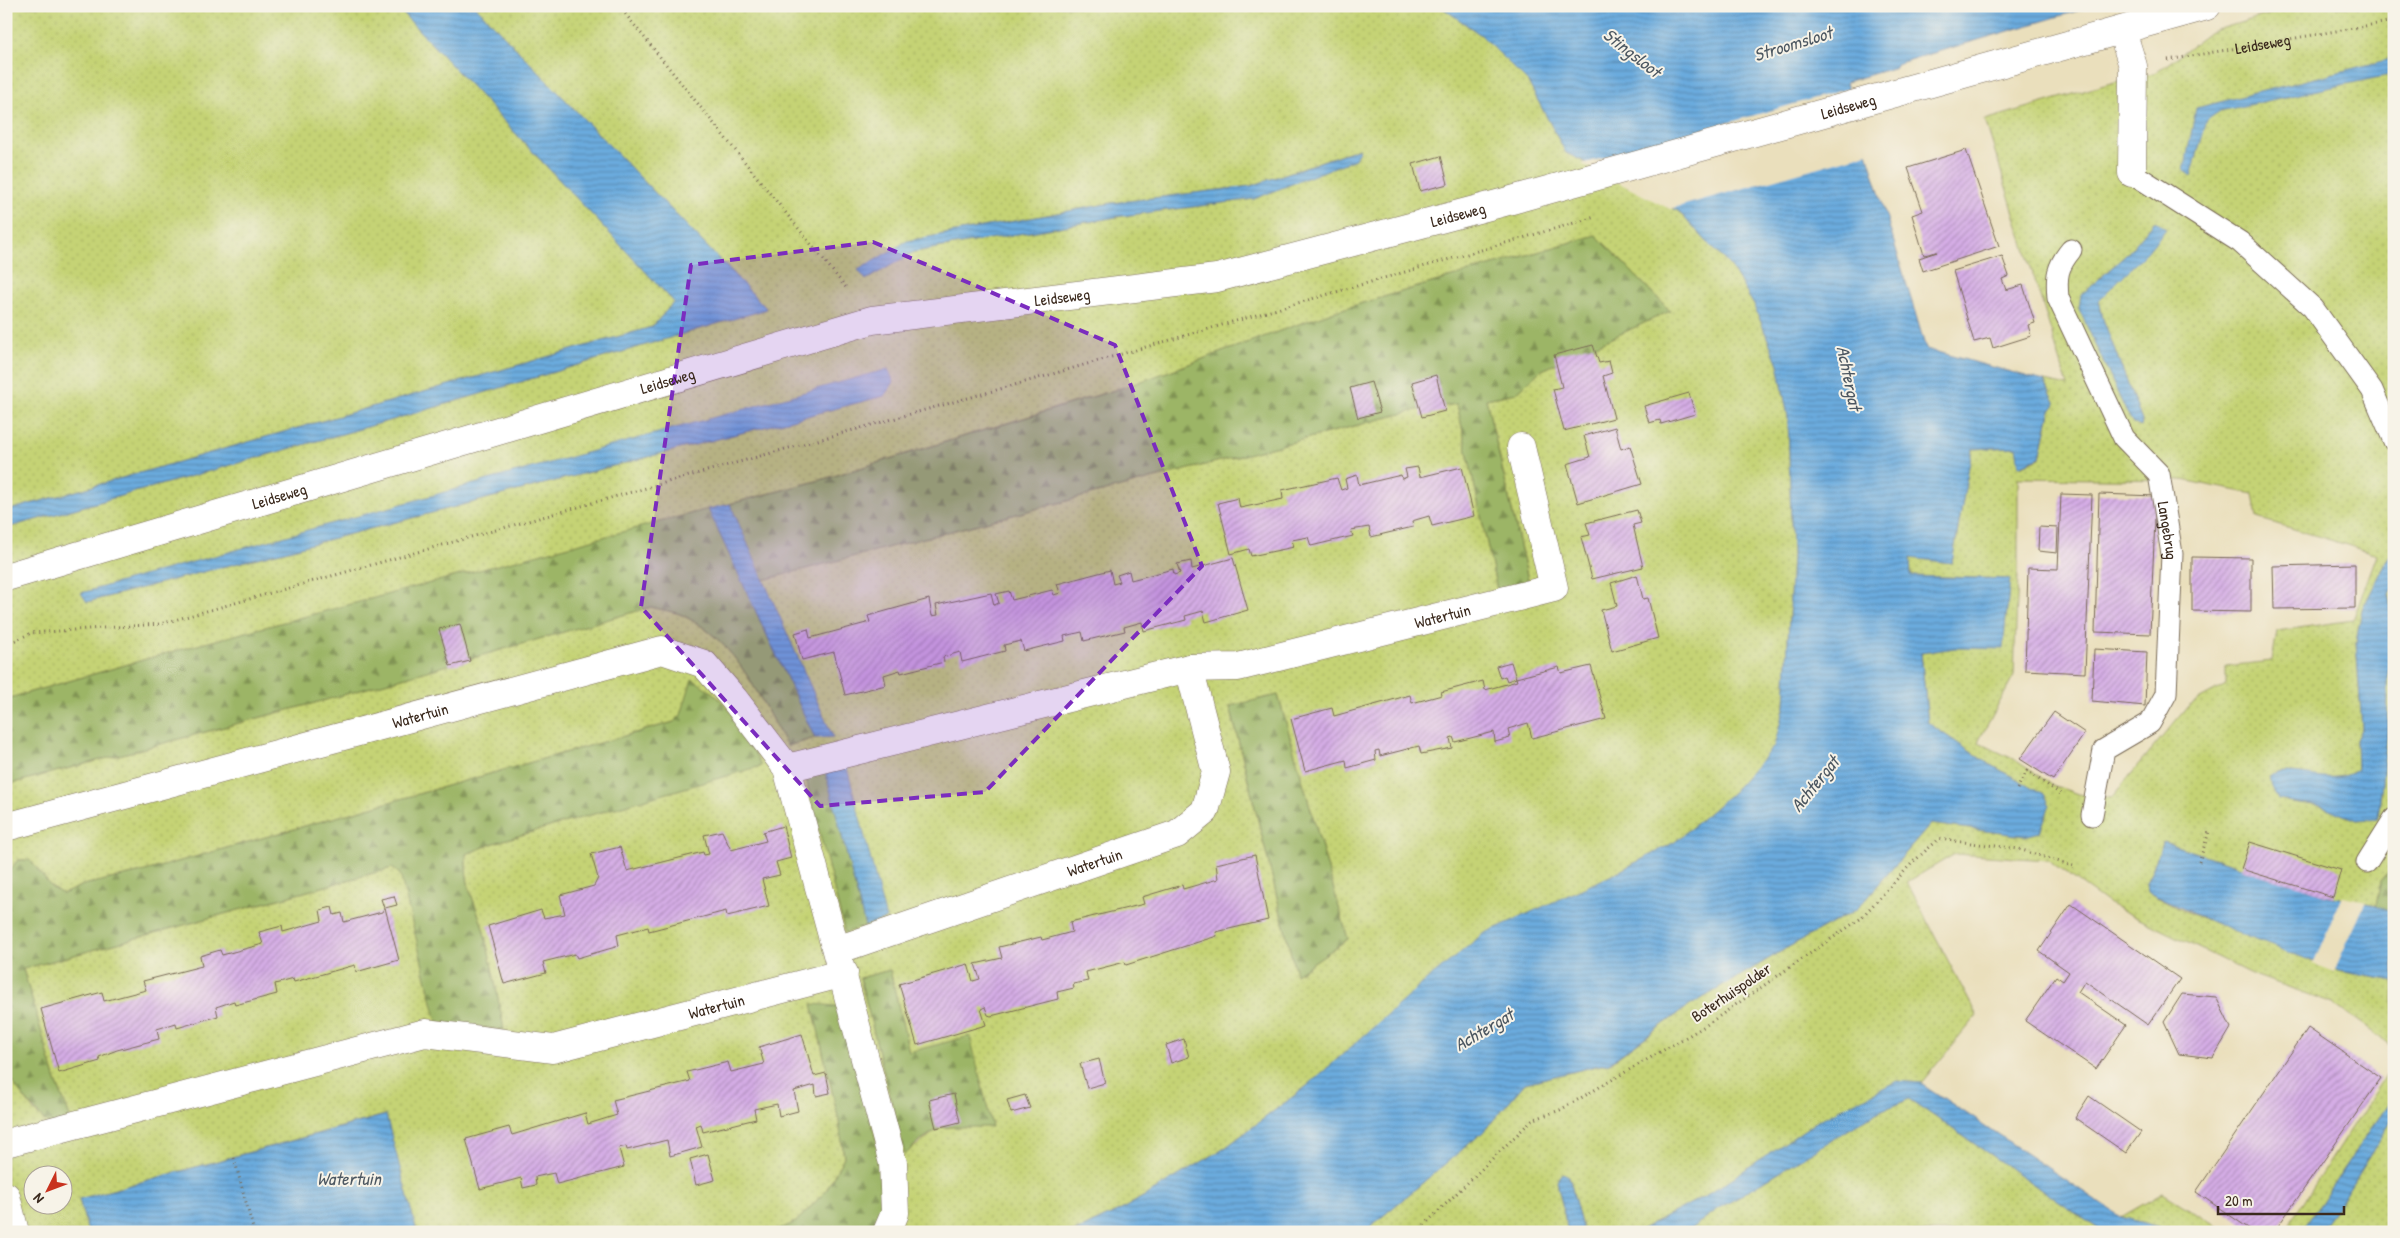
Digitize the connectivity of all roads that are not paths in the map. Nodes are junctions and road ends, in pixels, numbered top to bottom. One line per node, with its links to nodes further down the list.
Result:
1 (2207, 6): 2 (street, Leidseweg)
2 (2122, 31): 3 (street); 7 (street, Leidseweg)
3 (2132, 173): 5 (lane)
4 (2071, 250): 10 (lane, Langebrug)
5 (2394, 441)
6 (1521, 447): 8 (street, Watertuin)
7 (6, 576)
8 (1189, 668): 9 (street, Watertuin); 14 (street, Watertuin)
9 (787, 768): 12 (street, Watertuin); 14 (street, Watertuin)
10 (2092, 815)
11 (2394, 819): 13 (lane)
12 (6, 827)
13 (2367, 862)
14 (840, 961): 15 (street, Watertuin); 18 (street, Watertuin)
15 (6, 1143)
16 (6, 1196): 17 (street)
17 (15, 1232)
18 (887, 1232)

